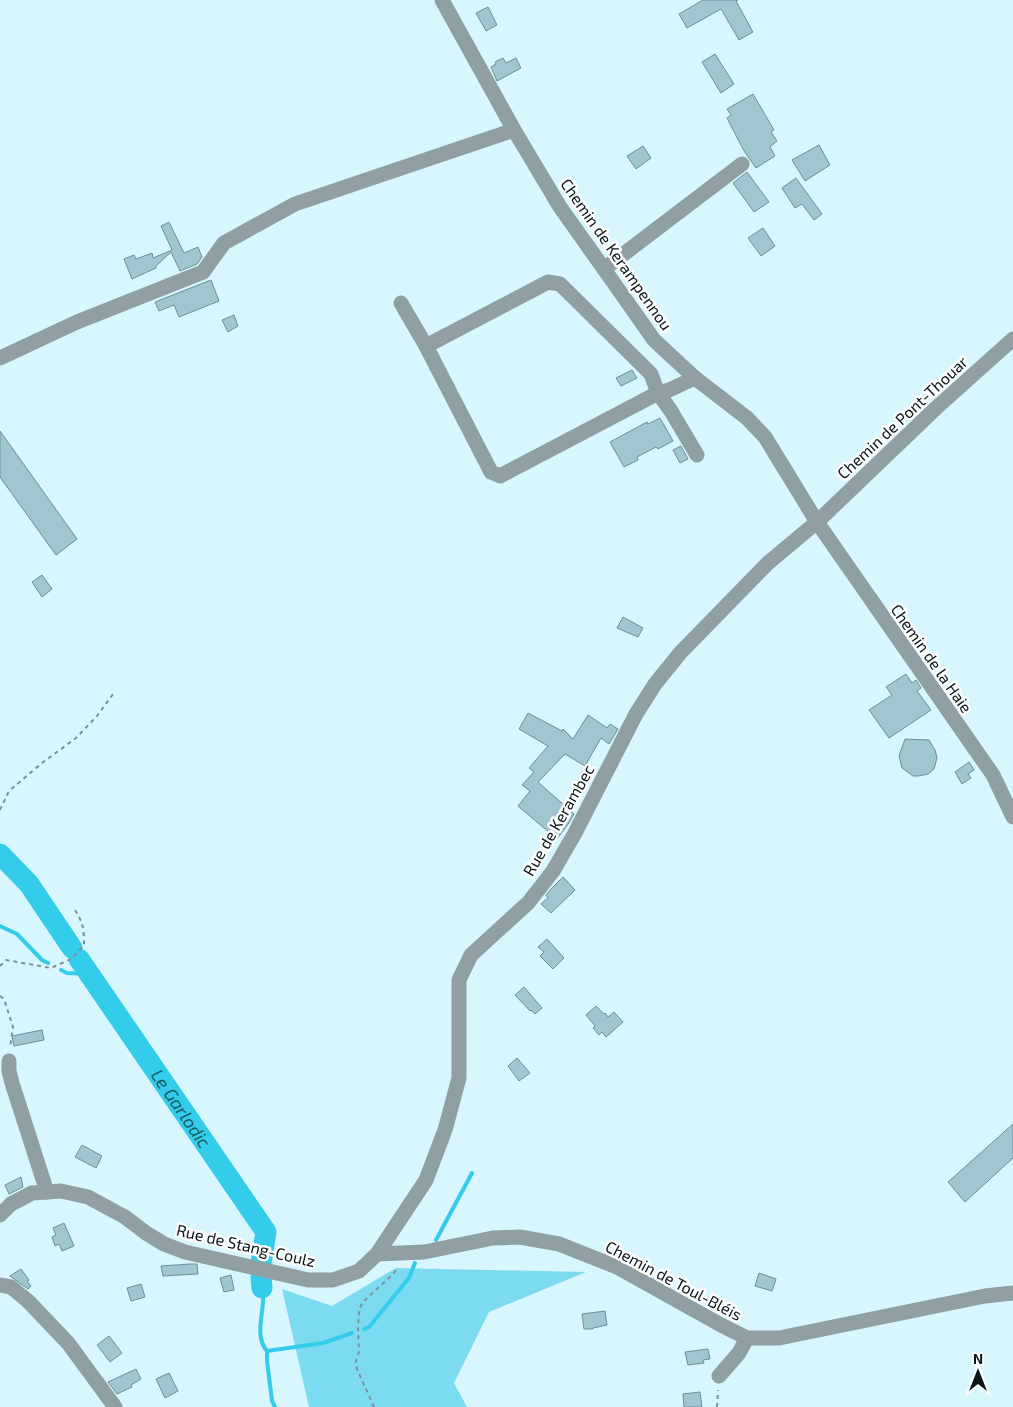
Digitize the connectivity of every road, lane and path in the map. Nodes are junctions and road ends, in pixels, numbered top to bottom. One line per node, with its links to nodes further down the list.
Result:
1 (442, 0): 2 (street, Chemin de Kerampennou)
2 (514, 130): 4 (street, Chemin de Kerampennou); 8 (street)
3 (742, 164): 4 (street)
4 (604, 269): 9 (street, Chemin de Kerampennou)
5 (401, 303): 7 (street)
6 (1013, 339): 12 (street, Chemin de Pont-Thouar)
7 (426, 346): 10 (street); 10 (street)
8 (0, 358)
9 (695, 378): 10 (street); 12 (street, Chemin de Kerampennou)
10 (664, 391): 11 (street)
11 (697, 455)
12 (817, 522): 15 (street, Chemin de la Haie); 23 (street, Rue de Kerambec)
13 (112, 694): 14 (path)
14 (0, 810)
15 (1013, 817)
16 (73, 907): 17 (path)
17 (0, 966)
18 (0, 996): 19 (path)
19 (9, 1061): 20 (street)
20 (46, 1192): 21 (street, Rue de Stang-Coulz); 23 (street, Rue de Stang-Coulz)
21 (0, 1215)
22 (401, 1253): 23 (street, Chemin de Toul-Bléis); 26 (street, Chemin de Toul-Bléis); 29 (path)
23 (377, 1254)
24 (0, 1285): 28 (street)
25 (1013, 1293): 26 (street, Chemin de Toul-Bléis)
26 (747, 1338): 27 (street, Chemin de Toul-Bléis)
27 (719, 1376): 30 (path)
28 (115, 1407)
29 (374, 1407)
30 (717, 1407)

